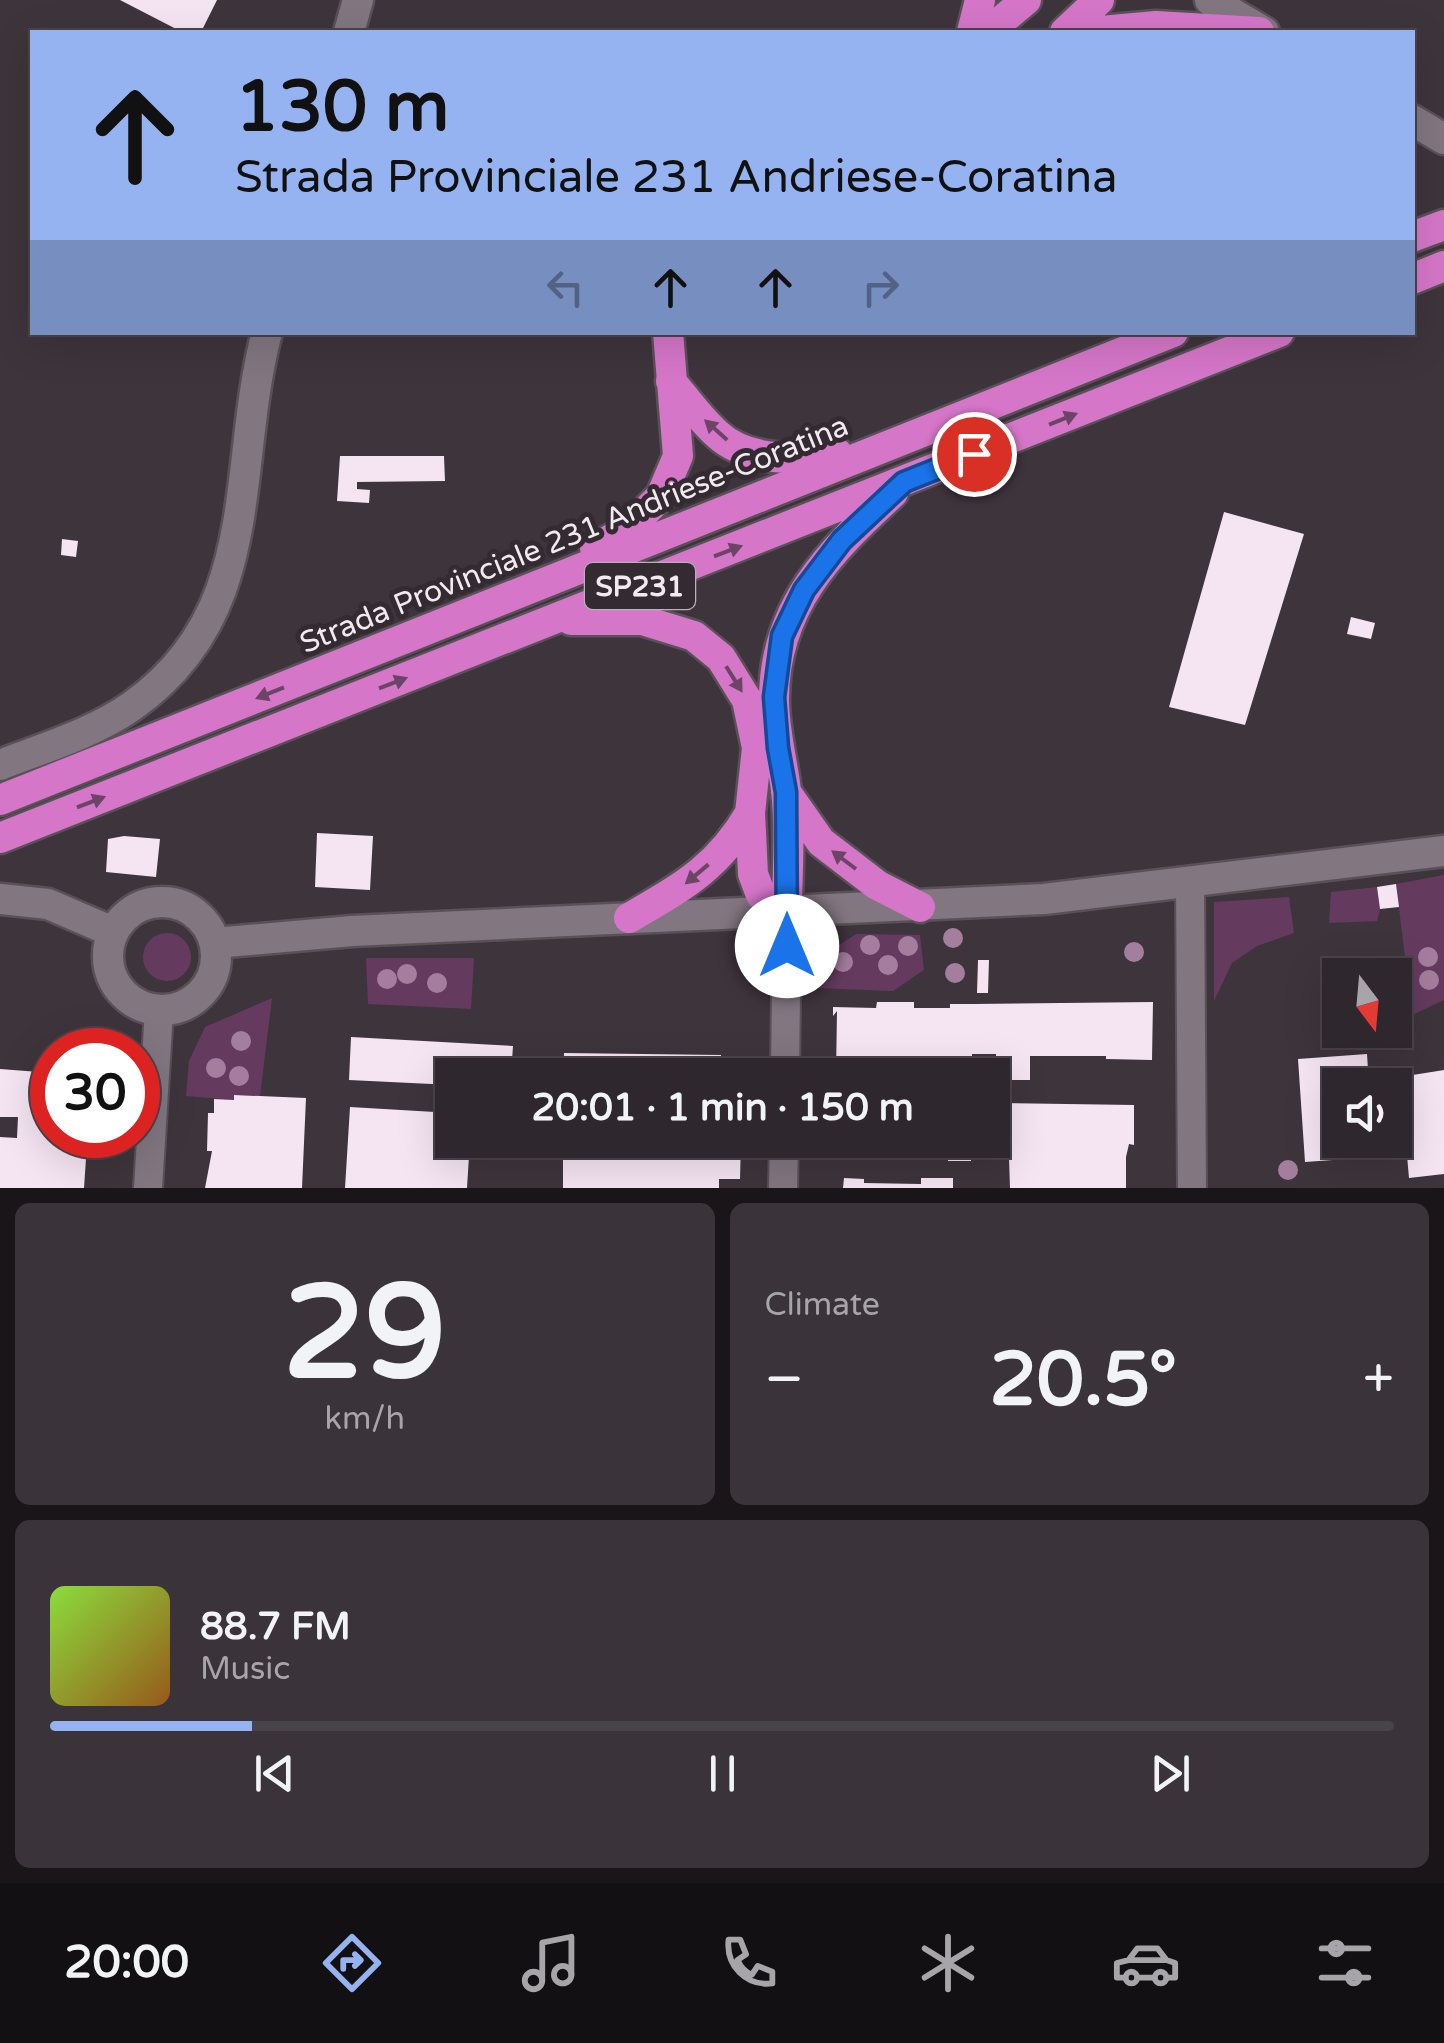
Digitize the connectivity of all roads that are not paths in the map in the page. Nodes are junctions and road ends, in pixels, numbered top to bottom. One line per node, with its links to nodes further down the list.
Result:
1 (358, 0): 6 (street)
2 (980, 0): 7 (highway)
3 (1026, 0): 8 (highway)
4 (1098, 0): 9 (highway)
5 (1210, 0): 12 (street)
6 (350, 30)
7 (972, 30)
8 (990, 30)
9 (1067, 30)
10 (1112, 30): 11 (highway)
11 (1227, 30)
12 (1259, 30)
13 (1415, 122): 14 (street)
14 (1444, 139)
15 (1444, 225): 16 (highway)
16 (1415, 236)
17 (1444, 266): 18 (highway)
18 (1415, 278)
19 (267, 335): 28 (street)
20 (668, 335): 23 (highway)
21 (1166, 335): 24 (highway, Strada Provinciale 231 Andriese-Coratina / SP231)
22 (1272, 335): 25 (highway, SP231, one-way to 22)
23 (671, 381): 24 (highway, one-way to 23); 26 (highway)
24 (908, 438): 26 (highway, Strada Provinciale 231 Andriese-Coratina / SP231)
25 (904, 482): 27 (highway, SP231, one-way to 25); 29 (highway)
26 (492, 605): 30 (highway, Strada Provinciale 231 Andriese-Coratina / SP231, one-way to 30)
27 (553, 620): 31 (highway, one-way to 31); 32 (highway, SP231, one-way to 27)
28 (0, 765)
29 (786, 792): 36 (highway, one-way to 29); 37 (highway)
30 (0, 800)
31 (750, 813): 37 (highway); 38 (highway, one-way to 38)
32 (0, 838)
33 (1444, 850): 34 (street)
34 (1190, 882): 36 (street); 46 (street)
35 (0, 898): 39 (street)
36 (920, 907): 37 (street)
37 (788, 913): 38 (street); 42 (street)
38 (629, 918): 40 (street)
39 (113, 932): 40 (street); 41 (street)
40 (215, 943): 41 (street)
41 (158, 1010): 44 (street)
42 (785, 1058)
43 (784, 1158): 45 (street)
44 (148, 1188)
45 (783, 1188)
46 (1192, 1188)

